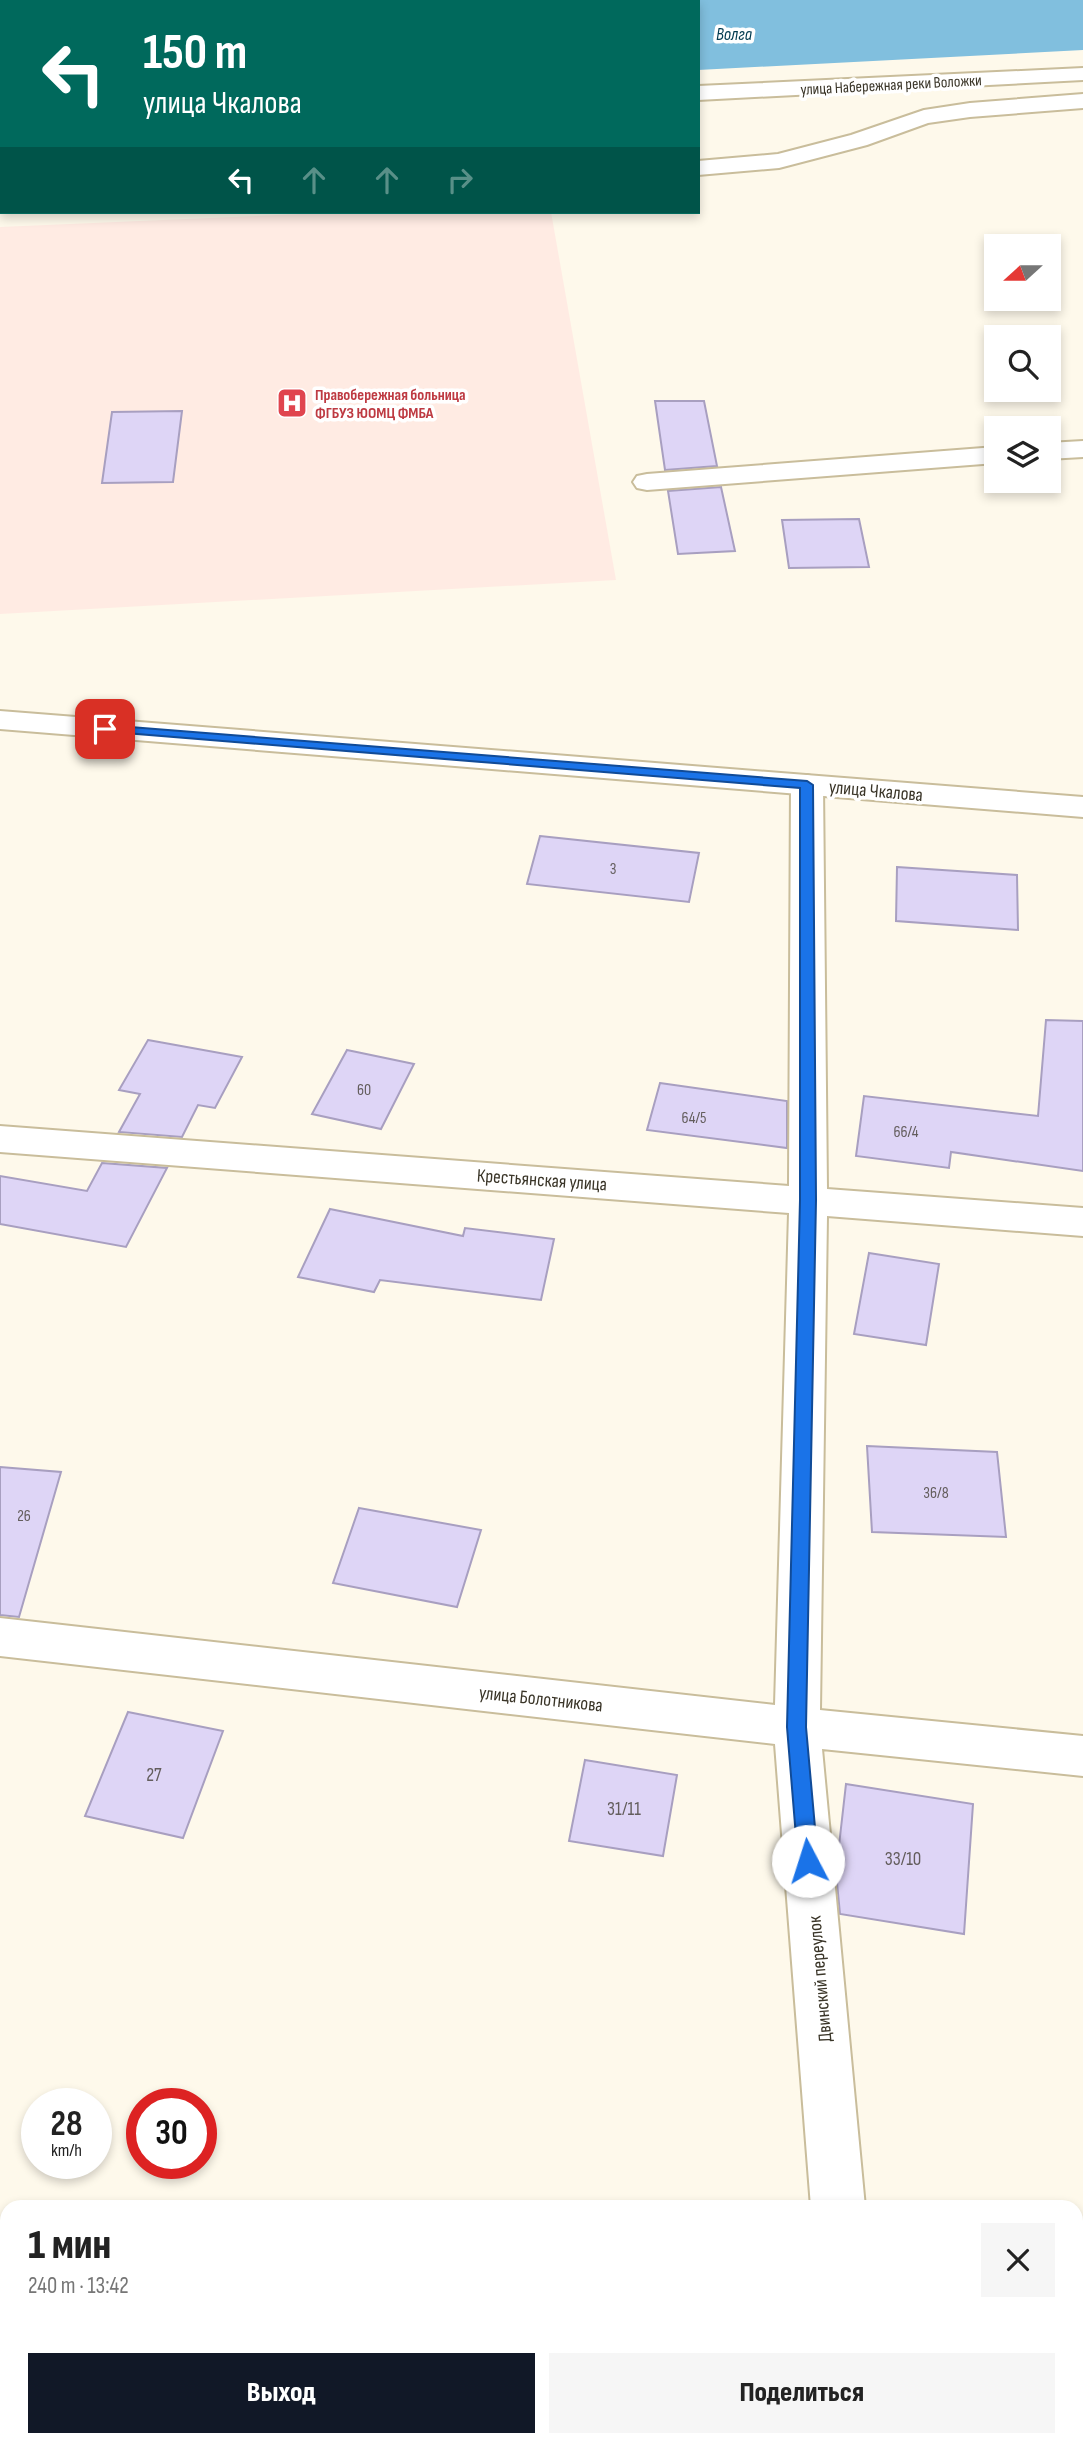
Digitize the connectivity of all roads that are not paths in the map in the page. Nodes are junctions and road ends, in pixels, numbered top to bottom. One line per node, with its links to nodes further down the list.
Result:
1 (1083, 74): 2 (street, улица Набережная реки Воложки)
2 (700, 93)
3 (1083, 101): 4 (street)
4 (700, 168)
5 (1083, 449): 6 (street)
6 (1061, 450)
7 (984, 456): 8 (street)
8 (647, 482)
9 (0, 720): 10 (street, улица Чкалова)
10 (807, 785): 11 (street, улица Чкалова); 13 (street, Двинский переулок)
11 (1083, 807)
12 (0, 1139): 13 (street, Крестьянская улица)
13 (808, 1200): 14 (street, Крестьянская улица); 16 (street, Двинский переулок)
14 (1083, 1222)
15 (0, 1637): 16 (street, улица Болотникова)
16 (797, 1727): 17 (street, улица Болотникова); 18 (street, Двинский переулок)
17 (1083, 1756)
18 (837, 2200)

